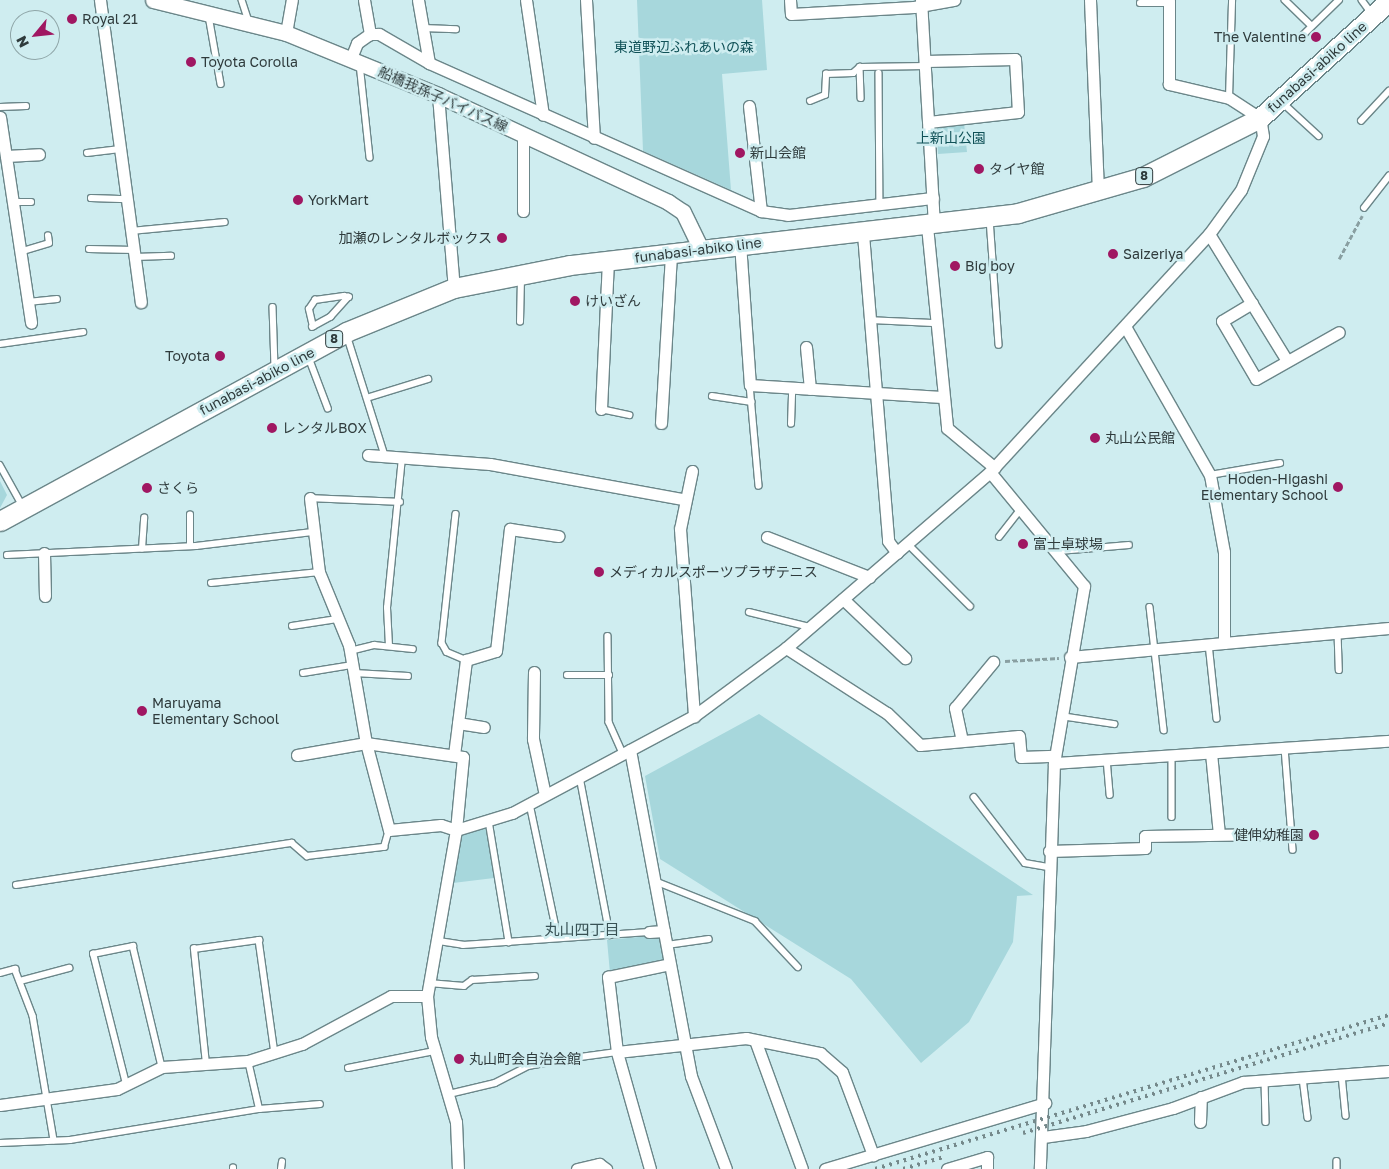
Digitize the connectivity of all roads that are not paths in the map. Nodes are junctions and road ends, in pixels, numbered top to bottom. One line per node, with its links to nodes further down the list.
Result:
1 (100, 0): 52 (street)
2 (242, 0): 22 (lane)
3 (292, 0): 26 (street)
4 (364, 0): 27 (street)
5 (418, 0): 24 (street)
6 (526, 0): 44 (street)
7 (586, 0): 51 (street)
8 (790, 0): 18 (street)
9 (954, 0): 18 (street)
10 (1090, 0): 58 (street)
11 (1232, 0): 38 (lane)
12 (1285, 0): 23 (lane)
13 (1339, 0): 23 (lane)
14 (1362, 0): 21 (lane)
15 (162, 1): 20 (street, 船橋我孫子バイパス線)
16 (1169, 1): 19 (lane); 38 (street)
17 (1389, 1): 21 (main road, funabasi-abiko line / 8)
18 (921, 2): 31 (street)
19 (1140, 3)
20 (208, 12): 22 (street, 船橋我孫子バイパス線); 34 (lane)
21 (1373, 15): 40 (main road, funabasi-abiko line / 8)
22 (249, 22): 26 (street, 船橋我孫子バイパス線)
23 (1312, 26): 28 (lane)
24 (423, 28): 25 (lane); 30 (street)
25 (456, 29)
26 (286, 32): 29 (street, 船橋我孫子バイパス線)
27 (370, 34): 29 (street); 30 (street)
28 (1298, 40)
29 (355, 60): 36 (street, 船橋我孫子バイパス線); 56 (lane)
30 (429, 63): 44 (street)
31 (926, 64): 32 (lane); 48 (street); 48 (street)
32 (860, 67): 37 (lane); 39 (lane)
33 (879, 73): 64 (lane)
34 (221, 84)
35 (1389, 91): 47 (lane)
36 (438, 95): 49 (street, 船橋我孫子バイパス線); 84 (street)
37 (861, 98)
38 (1229, 98): 46 (street)
39 (810, 101)
40 (1281, 102): 46 (main road, funabasi-abiko line / 8); 50 (lane)
41 (26, 106): 43 (lane)
42 (748, 106): 67 (street)
43 (0, 107)
44 (543, 115): 51 (street)
45 (0, 117): 55 (street)
46 (1260, 118): 58 (main road, funabasi-abiko line / 8); 73 (street)
47 (1362, 121)
48 (929, 122): 60 (street)
49 (523, 135): 66 (street); 77 (street, 船橋我孫子バイパス線)
50 (1319, 136)
51 (594, 138): 67 (street)
52 (120, 149): 53 (lane); 61 (street)
53 (87, 153)
54 (39, 154): 55 (street)
55 (6, 156): 62 (street)
56 (370, 157)
57 (1389, 176): 65 (lane)
58 (1098, 193): 68 (main road, funabasi-abiko line / 8)
59 (91, 198): 61 (lane)
60 (933, 198): 64 (street); 70 (street)
61 (127, 199): 71 (street)
62 (13, 202): 63 (lane); 78 (street)
63 (31, 202)
64 (880, 204): 67 (street)
65 (1364, 208)
66 (523, 211)
67 (761, 211)
68 (989, 217): 70 (main road, funabasi-abiko line / 8); 100 (lane)
69 (225, 222): 71 (lane)
70 (930, 226): 72 (main road, funabasi-abiko line / 8); 93 (street)
71 (131, 231): 80 (street)
72 (863, 234): 75 (main road, funabasi-abiko line / 8); 90 (street)
73 (1209, 234): 88 (street); 95 (street)
74 (48, 236): 78 (lane)
75 (740, 243): 77 (main road, funabasi-abiko line / 8); 106 (street)
76 (89, 249): 80 (lane)
77 (701, 249): 79 (main road, funabasi-abiko line / 8)
78 (20, 252): 86 (street)
79 (671, 253): 82 (main road, funabasi-abiko line / 8); 117 (street)
80 (134, 254): 81 (lane); 87 (street)
81 (171, 256)
82 (608, 261): 83 (main road, funabasi-abiko line / 8); 115 (street)
83 (522, 273): 84 (main road, funabasi-abiko line / 8); 91 (lane)
84 (454, 288): 97 (main road, funabasi-abiko line / 8)
85 (57, 299): 86 (lane)
86 (28, 302): 92 (street)
87 (141, 302)
88 (1252, 303): 103 (street); 103 (street)
89 (274, 307): 104 (lane)
90 (869, 320): 93 (lane); 109 (street)
91 (520, 322)
92 (31, 323)
93 (935, 323): 111 (street)
94 (313, 327): 94 (lane)
95 (1126, 328): 124 (street); 126 (street)
96 (83, 332): 99 (lane)
97 (346, 332): 102 (main road, funabasi-abiko line / 8); 112 (lane)
98 (1338, 332): 103 (street)
99 (0, 344)
100 (999, 346)
101 (806, 347): 108 (street)
102 (308, 354): 104 (main road, funabasi-abiko line / 8); 114 (lane)
103 (1287, 361)
104 (275, 371): 136 (main road, funabasi-abiko line / 8)
105 (428, 379): 112 (lane)
106 (750, 385): 107 (street); 113 (lane)
107 (792, 388): 108 (street); 118 (lane)
108 (810, 389): 109 (street)
109 (878, 394): 111 (street); 147 (street)
110 (712, 396): 113 (lane)
111 (942, 397): 124 (street)
112 (367, 398): 119 (lane)
113 (752, 402): 127 (lane)
114 (328, 408)
115 (601, 409): 116 (lane)
116 (629, 415)
117 (661, 422)
118 (791, 424)
119 (384, 452)
120 (368, 455): 121 (street)
121 (402, 458): 129 (street); 131 (lane)
122 (1280, 463): 126 (lane)
123 (0, 465): 130 (lane)
124 (992, 470): 132 (street); 141 (street)
125 (692, 471): 129 (street)
126 (1210, 475): 163 (street)
127 (759, 486)
128 (310, 498): 131 (lane); 137 (street)
129 (683, 499): 181 (street)
130 (20, 501)
131 (400, 502): 165 (lane)
132 (1021, 509): 140 (lane); 145 (street)
133 (456, 514): 172 (lane)
134 (190, 515): 143 (lane)
135 (144, 518): 144 (lane)
136 (0, 521)
137 (314, 532): 143 (lane); 149 (street)
138 (558, 536): 172 (street)
139 (767, 537): 150 (street)
140 (999, 537)
141 (908, 544): 147 (street); 154 (lane)
142 (1129, 545): 145 (lane)
143 (190, 546): 144 (lane)
144 (142, 549): 146 (lane)
145 (1059, 551): 170 (street)
146 (44, 553): 148 (lane); 152 (street)
147 (897, 553): 150 (street)
148 (7, 555)
149 (318, 572): 151 (lane); 157 (street)
150 (868, 577): 153 (street)
151 (211, 584)
152 (45, 596)
153 (843, 599): 159 (street); 171 (street)
154 (970, 606)
155 (1150, 607): 168 (lane)
156 (749, 612): 159 (lane)
157 (338, 618): 158 (lane); 169 (street)
158 (292, 626)
159 (810, 627): 166 (street)
160 (1389, 628): 161 (street)
161 (1338, 633): 163 (street); 175 (lane)
162 (608, 636): 179 (lane)
163 (1224, 643): 164 (street)
164 (1209, 644): 168 (street); 183 (lane)
165 (389, 646): 167 (lane); 169 (lane)
166 (786, 648): 181 (street); 188 (street)
167 (413, 649)
168 (1153, 649): 170 (street); 187 (lane)
169 (350, 651): 174 (street)
170 (1070, 657): 182 (street)
171 (906, 658)
172 (466, 660): 184 (street)
173 (993, 662): 188 (street)
174 (353, 669): 177 (lane); 180 (lane); 190 (street)
175 (1338, 670)
176 (534, 672): 201 (street)
177 (303, 673)
178 (567, 675): 179 (lane)
179 (609, 675): 192 (lane)
180 (408, 676)
181 (694, 716): 192 (street)
182 (1061, 716): 185 (lane); 198 (street)
183 (1217, 719)
184 (458, 723): 186 (street); 195 (street)
185 (1114, 724)
186 (484, 727)
187 (1164, 730)
188 (962, 741): 198 (street)
189 (1389, 742): 191 (street)
190 (366, 743): 194 (street); 195 (street); 206 (street)
191 (1285, 748): 193 (street); 210 (lane)
192 (626, 752): 199 (street); 213 (street)
193 (1211, 753): 196 (street); 208 (street)
194 (297, 755)
195 (454, 755): 207 (street)
196 (1172, 755): 197 (street); 204 (lane)
197 (1107, 759): 198 (street); 200 (lane)
198 (1054, 760): 211 (street)
199 (580, 777): 201 (street); 217 (lane)
200 (1110, 795)
201 (545, 796): 203 (street)
202 (974, 797): 212 (lane)
203 (530, 804): 205 (street); 218 (lane)
204 (1172, 817)
205 (489, 821): 207 (street); 221 (lane)
206 (388, 830): 207 (street); 214 (lane)
207 (456, 830): 220 (street)
208 (1219, 834): 209 (street); 211 (street)
209 (1272, 834)
210 (1292, 850)
211 (1049, 851): 212 (street)
212 (1048, 867): 250 (street)
213 (655, 881): 215 (street); 224 (lane)
214 (16, 885)
215 (664, 931): 216 (street); 222 (street)
216 (649, 932): 217 (lane)
217 (610, 935): 218 (lane)
218 (558, 937): 221 (lane)
219 (709, 938): 222 (lane)
220 (439, 941): 221 (lane); 229 (street)
221 (509, 942)
222 (667, 945): 223 (street)
223 (670, 964): 232 (street); 234 (street)
224 (798, 967)
225 (69, 968): 228 (lane)
226 (0, 973): 228 (lane)
227 (535, 976): 229 (lane)
228 (20, 981): 249 (lane)
229 (429, 982): 230 (street)
230 (426, 996): 233 (street); 235 (street)
231 (755, 1040): 232 (street); 261 (street); 270 (street)
232 (686, 1046): 234 (street); 269 (street)
233 (435, 1051): 241 (lane); 247 (street)
234 (617, 1052): 236 (lane); 268 (street)
235 (275, 1054): 238 (street); 239 (lane)
236 (573, 1058)
237 (561, 1060): 247 (lane)
238 (248, 1061): 239 (street); 253 (lane)
239 (206, 1064): 240 (street)
240 (162, 1067): 246 (street); 246 (lane)
241 (348, 1068)
242 (1389, 1072): 243 (street)
243 (1342, 1075): 244 (street); 254 (lane)
244 (1303, 1078): 245 (street); 255 (lane)
245 (1265, 1080): 248 (street); 257 (lane)
246 (126, 1084): 249 (street)
247 (449, 1094): 265 (street)
248 (1201, 1097): 256 (street); 258 (street)
249 (47, 1100): 252 (street); 259 (lane)
250 (1045, 1103): 258 (street); 261 (street)
251 (320, 1104): 253 (lane)
252 (0, 1105)
253 (259, 1109): 259 (lane)
254 (1346, 1116)
255 (1308, 1118)
256 (1200, 1122)
257 (1266, 1122)
258 (1043, 1137): 274 (street)
259 (54, 1140): 260 (lane)
260 (0, 1143)
261 (873, 1155): 271 (street)
262 (1337, 1161): 275 (lane)
263 (282, 1162): 264 (lane)
264 (281, 1169)
265 (458, 1169)
266 (577, 1169): 267 (street)
267 (606, 1169)
268 (650, 1169)
269 (726, 1169)
270 (802, 1169)
271 (825, 1169)
272 (946, 1169): 273 (street)
273 (987, 1169)
274 (1040, 1169)
275 (1337, 1169)

